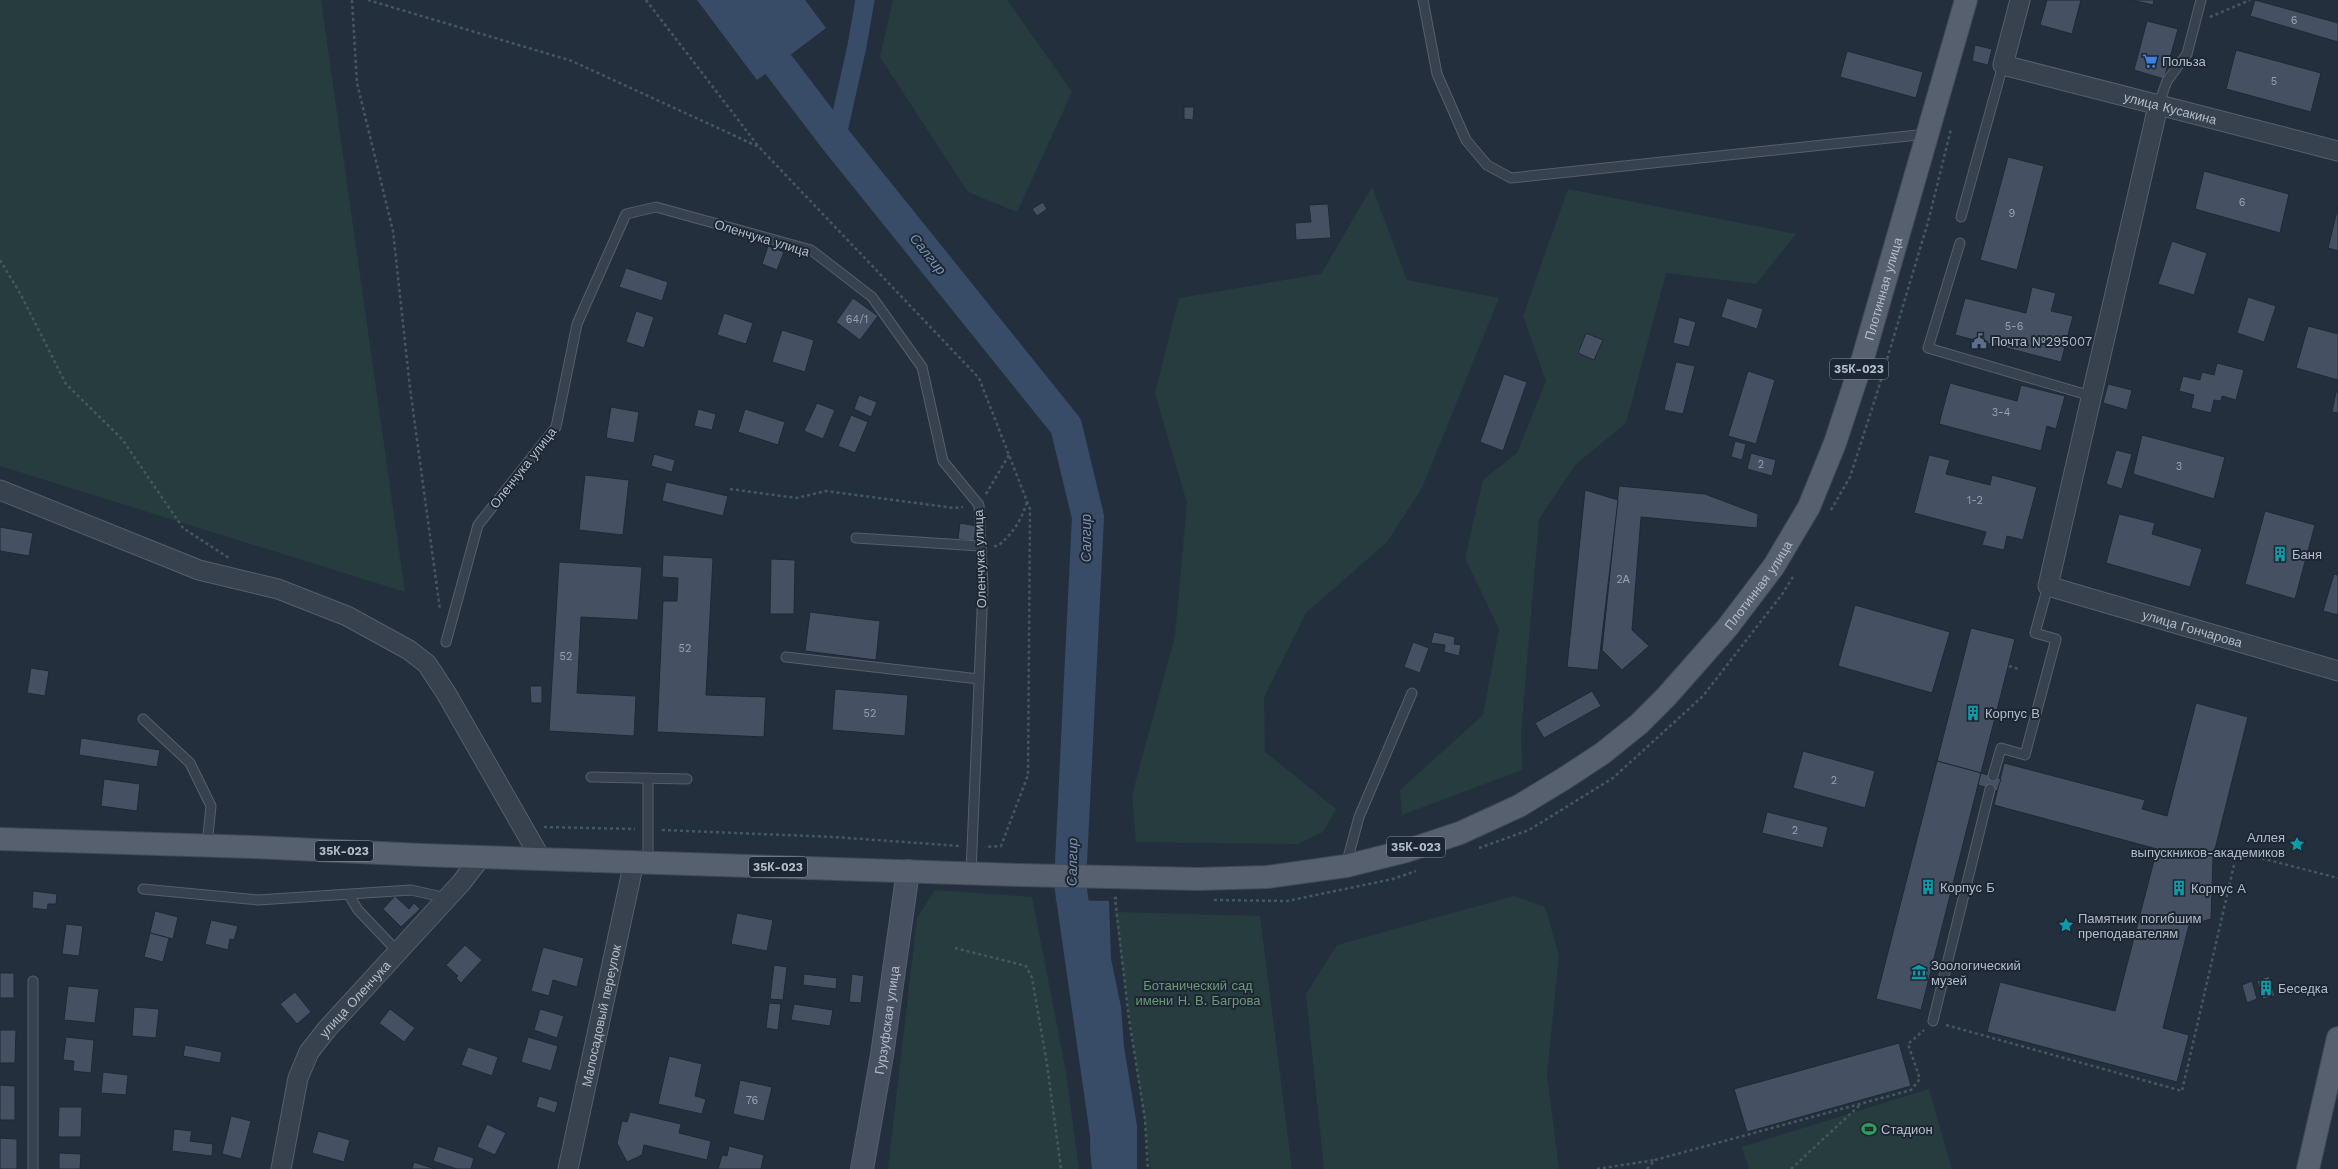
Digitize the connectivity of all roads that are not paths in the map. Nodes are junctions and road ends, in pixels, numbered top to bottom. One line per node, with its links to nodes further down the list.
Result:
1 (1423, 0): 7 (lane)
2 (1966, 0): 7 (main road, Плотинная улица / 35К-023)
3 (2020, 0): 5 (street)
4 (2201, 0): 6 (lane)
5 (2003, 65): 6 (street, улица Кусакина); 9 (lane)
6 (2158, 106): 8 (street, улица Кусакина); 11 (street)
7 (1928, 134): 32 (main road, Плотинная улица / 35К-023)
8 (2338, 151)
9 (1961, 216)
10 (1960, 243): 11 (lane)
11 (2091, 396): 15 (street)
12 (0, 490): 30 (street)
13 (856, 538): 14 (lane)
14 (980, 546): 16 (lane, Оленчука улица); 19 (lane, Оленчука улица)
15 (2048, 586): 18 (street, улица Гончарова); 22 (lane)
16 (446, 642)
17 (786, 657): 19 (lane)
18 (2338, 670)
19 (979, 679): 34 (lane, Оленчука улица)
20 (1412, 694): 32 (lane)
21 (143, 720): 28 (lane)
22 (1993, 776)
23 (591, 777): 24 (lane)
24 (648, 778): 25 (lane); 31 (lane)
25 (687, 779)
26 (1990, 789): 40 (lane)
27 (0, 839): 28 (main road, 35К-023)
28 (207, 847): 29 (main road, 35К-023)
29 (481, 857): 30 (main road, 35К-023); 37 (street, улица Оленчука)
30 (541, 859): 31 (main road, 35К-023)
31 (641, 862): 33 (main road, 35К-023); 44 (street, Малосадовый переулок)
32 (1346, 866): 34 (main road, 35К-023)
33 (908, 871): 34 (main road, 35К-023); 45 (main road, Гурзуфская улица)
34 (971, 873)
35 (143, 889): 36 (lane)
36 (349, 895): 37 (lane); 38 (lane)
37 (447, 898): 38 (street, улица Оленчука)
38 (398, 952): 43 (street, улица Оленчука)
39 (33, 981): 42 (lane)
40 (1933, 1021)
41 (2338, 1038): 46 (main road)
42 (33, 1169)
43 (281, 1169)
44 (568, 1169)
45 (862, 1169)
46 (2308, 1169)

